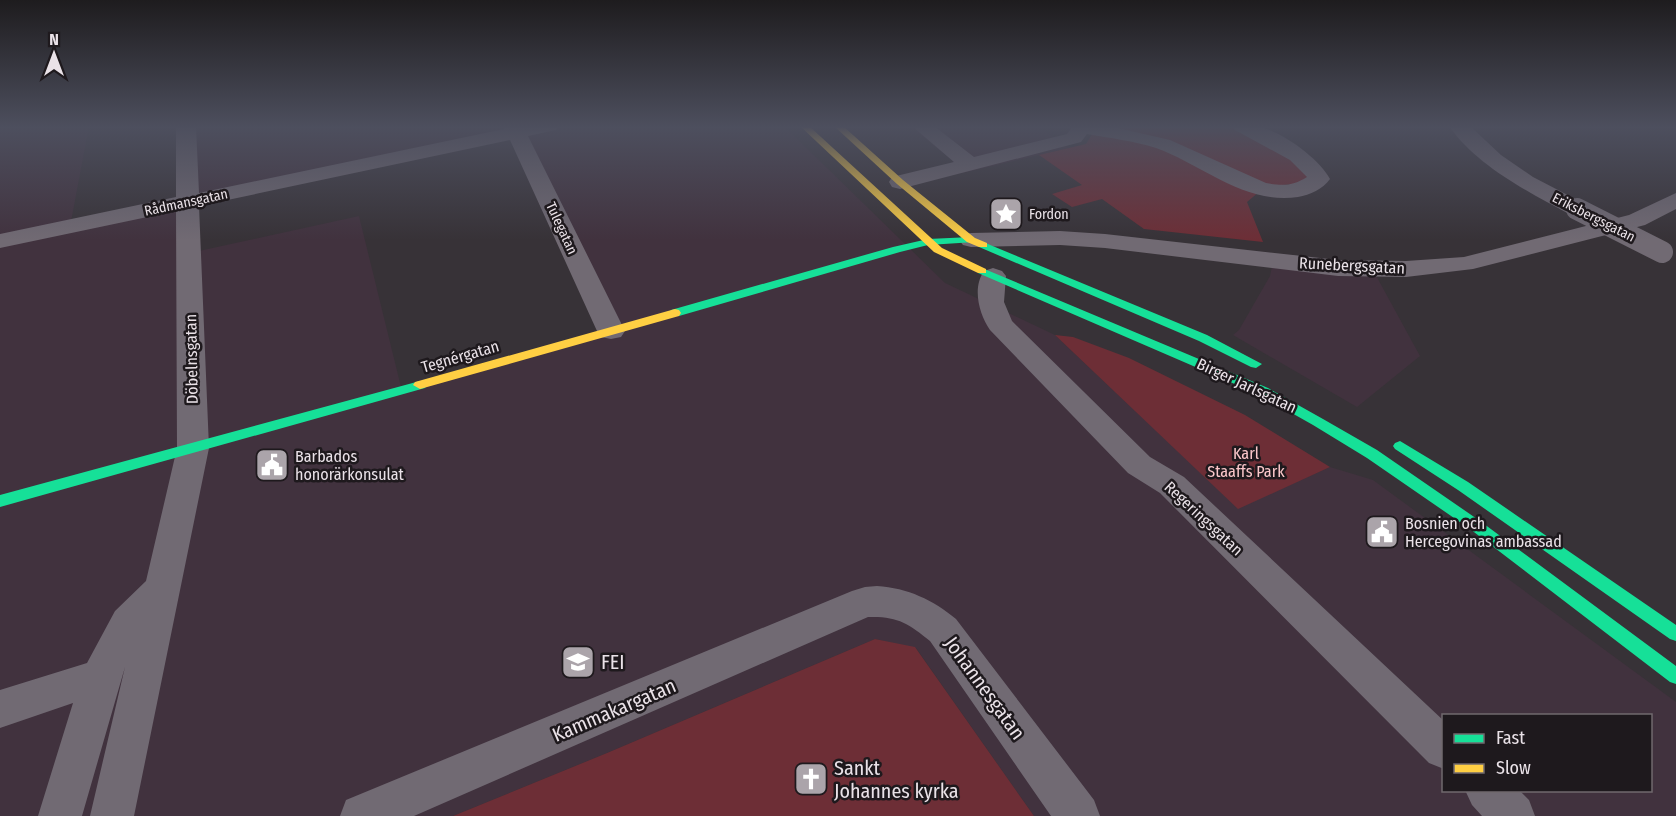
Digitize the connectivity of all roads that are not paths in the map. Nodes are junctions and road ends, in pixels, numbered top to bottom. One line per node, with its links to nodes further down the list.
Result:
1 (187, 164): 12 (street, Döbelnsgatan)
2 (355, 164): 12 (street, Rådmansgatan)
3 (531, 164): 18 (street, Tulegatan)
4 (845, 164): 15 (street, Birger Jarlsgatan)
5 (880, 164): 10 (street)
6 (970, 164): 10 (street)
7 (1207, 164): 8 (street)
8 (1309, 164)
9 (1501, 164): 16 (street, Eriksbergsgatan, bridge)
10 (900, 182): 13 (street)
11 (1676, 200): 17 (street, Runebergsgatan)
12 (188, 201): 14 (street, Rådmansgatan); 21 (street, Döbelnsgatan)
13 (971, 240): 15 (street, Tegnérgatan); 17 (street, Runebergsgatan)
14 (0, 241)
15 (928, 242): 17 (street, Birger Jarlsgatan); 18 (street, Tegnérgatan)
16 (1669, 255)
17 (1005, 258): 19 (street, Birger Jarlsgatan); 27 (street, Birger Jarlsgatan); 29 (street, Regeringsgatan)
18 (610, 331): 21 (street, Tegnérgatan)
19 (1266, 370)
20 (1388, 438): 25 (street)
21 (193, 448): 22 (street, Tegnérgatan); 23 (street, Döbelnsgatan)
22 (0, 501)
23 (160, 590): 26 (street); 32 (street, Döbelnsgatan)
24 (865, 602): 33 (street, Kammakargatan); 34 (street, Johannesgatan)
25 (1676, 634)
26 (101, 676): 28 (street); 31 (street)
27 (1676, 676)
28 (0, 710)
29 (1442, 747)
30 (1489, 792): 35 (street)
31 (60, 816)
32 (112, 816)
33 (362, 816)
34 (1078, 816)
35 (1513, 816)

